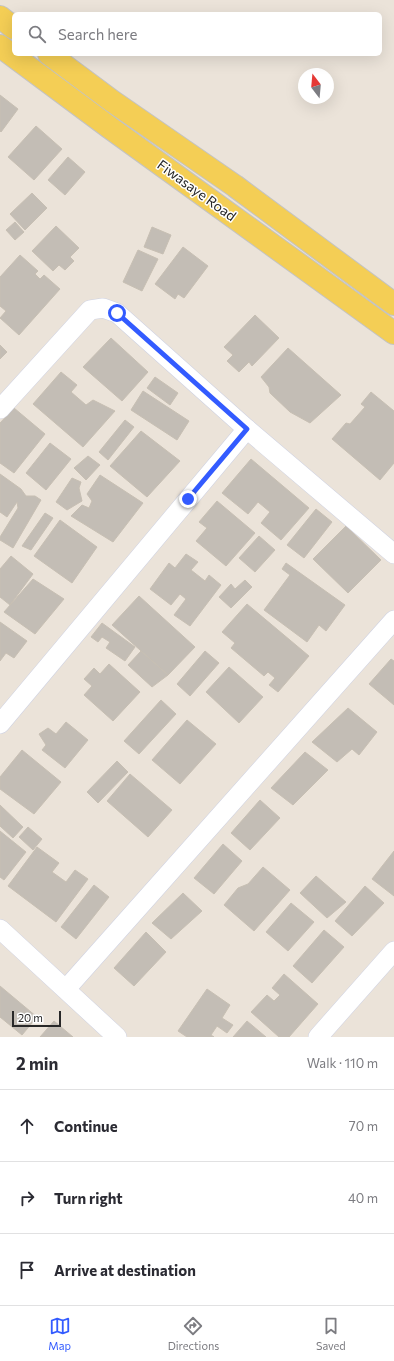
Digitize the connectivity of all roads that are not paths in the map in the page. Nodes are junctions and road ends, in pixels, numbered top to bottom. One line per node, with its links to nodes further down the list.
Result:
1 (0, 17): 2 (main road)
2 (12, 26)
3 (0, 46): 4 (main road, Fiwasaye Road)
4 (12, 55)
5 (14, 56): 8 (main road, Fiwasaye Road)
6 (52, 56): 7 (main road, Fiwasaye Road)
7 (394, 304)
8 (394, 334)
9 (0, 409): 10 (street)
10 (247, 429): 11 (street); 13 (street)
11 (394, 554)
12 (394, 620): 16 (street)
13 (0, 724)
14 (0, 929): 16 (street)
15 (394, 951): 18 (street)
16 (66, 990): 17 (street)
17 (117, 1037)
18 (318, 1037)

